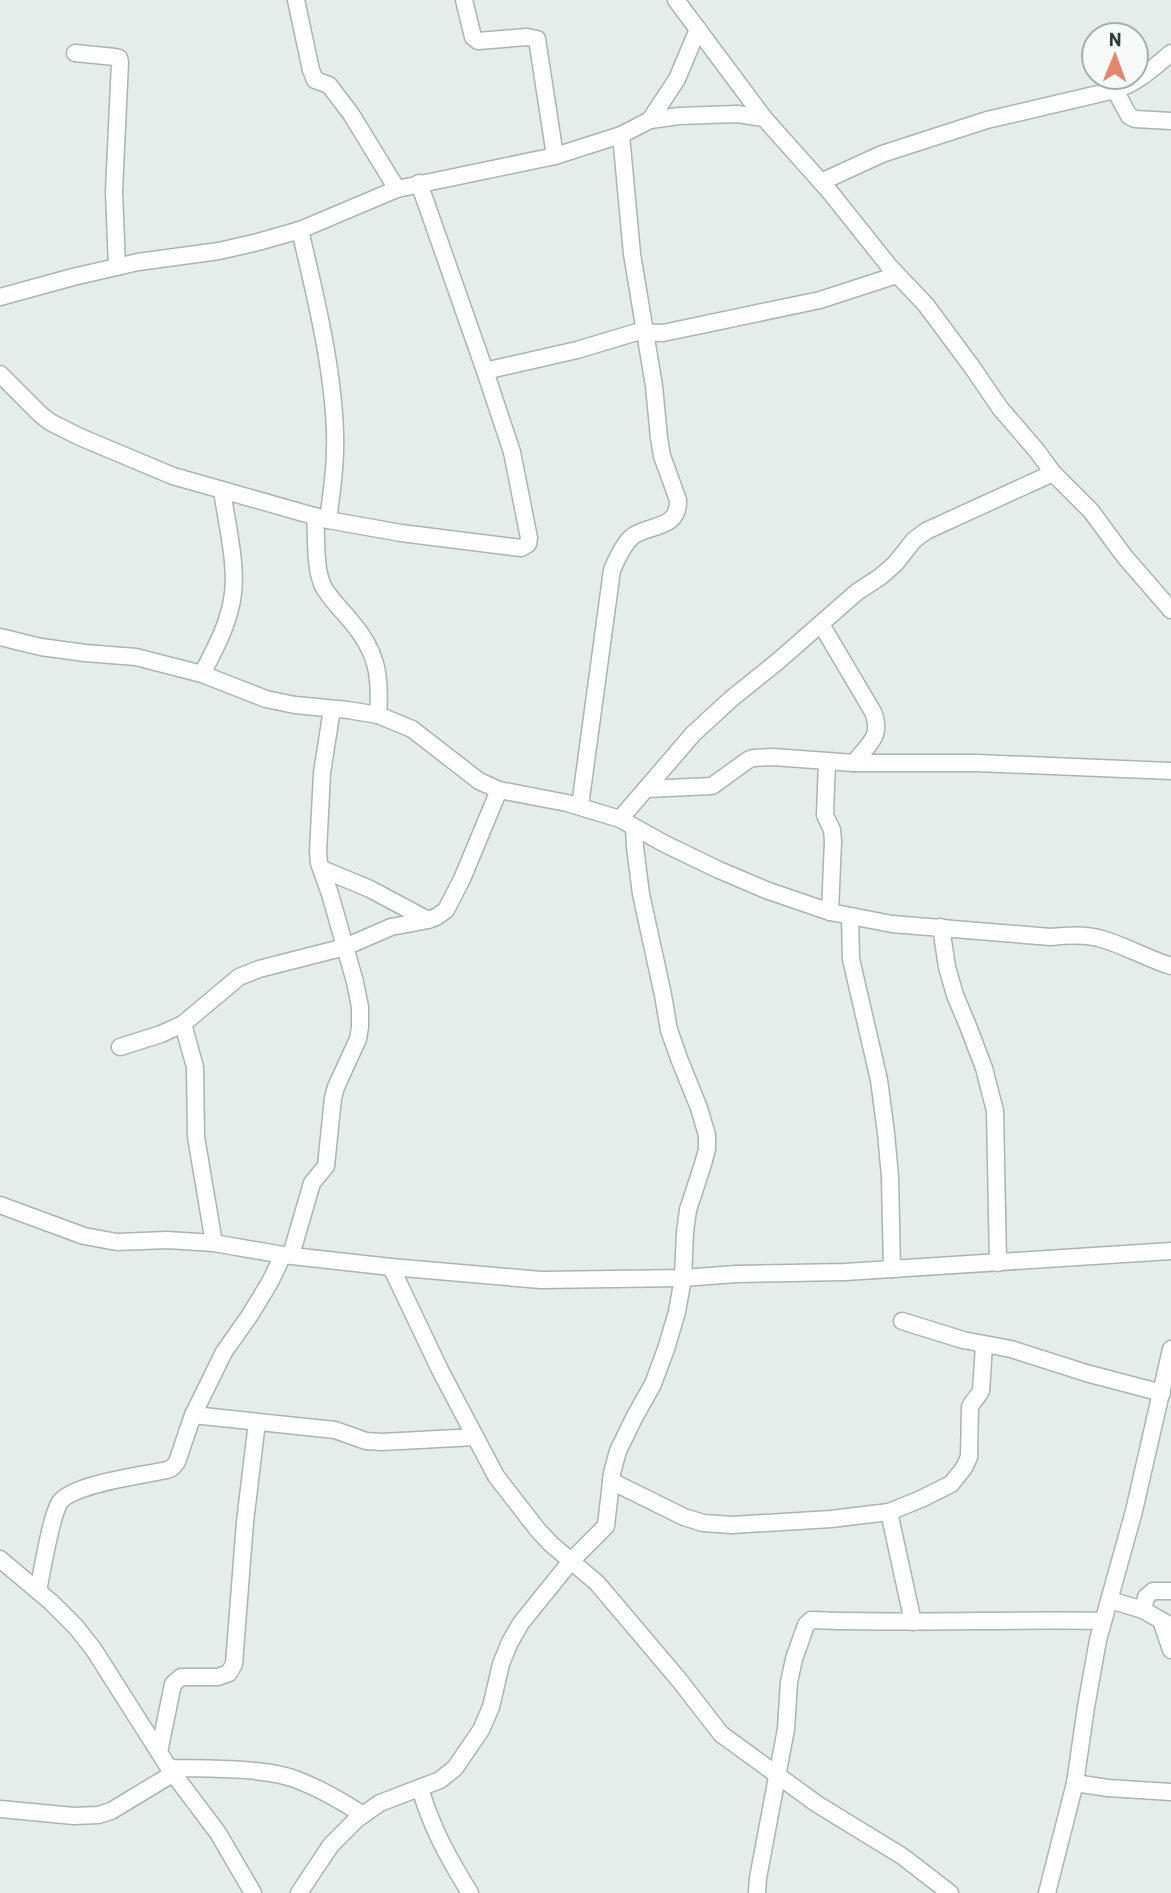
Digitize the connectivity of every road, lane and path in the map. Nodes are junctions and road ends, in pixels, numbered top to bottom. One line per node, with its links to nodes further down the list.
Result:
1 (296, 0): 17 (street)
2 (464, 0): 14 (street)
3 (676, 0): 4 (street)
4 (698, 29): 10 (street); 11 (street)
5 (1171, 52): 7 (street)
6 (75, 53): 19 (street)
7 (1150, 70)
8 (1111, 91): 15 (street)
9 (1116, 91): 12 (street)
10 (764, 118): 11 (street); 15 (street)
11 (650, 120): 13 (street)
12 (1171, 121)
13 (621, 135): 14 (street); 22 (street)
14 (555, 156): 16 (street)
15 (821, 182): 20 (street)
16 (419, 183): 17 (street); 23 (street)
17 (397, 189): 18 (street)
18 (300, 230): 19 (street); 27 (street)
19 (117, 267): 21 (street)
20 (897, 275): 22 (street); 25 (street)
21 (0, 297)
22 (645, 332): 23 (street); 39 (street)
23 (485, 371): 27 (street)
24 (0, 374): 26 (street)
25 (1053, 473): 28 (street); 29 (street)
26 (222, 490): 27 (street); 31 (street)
27 (322, 518): 33 (street)
28 (1171, 611)
29 (821, 624): 35 (street); 37 (street)
30 (0, 637): 31 (street)
31 (202, 674): 32 (street)
32 (332, 709): 33 (street); 41 (street)
33 (378, 715): 38 (street)
34 (827, 761): 35 (street); 37 (street); 42 (street)
35 (854, 763): 36 (street)
36 (1171, 771)
37 (646, 789): 40 (street)
38 (499, 790): 39 (street); 44 (street)
39 (580, 806): 40 (street)
40 (627, 823): 42 (street); 57 (street)
41 (322, 869): 44 (street); 46 (street)
42 (830, 912): 43 (street)
43 (849, 916): 45 (street); 56 (street)
44 (428, 920): 46 (street)
45 (941, 927): 47 (street); 54 (street)
46 (345, 947): 48 (street); 53 (street)
47 (1171, 966)
48 (183, 1024): 49 (street); 51 (street)
49 (120, 1047)
50 (0, 1205): 51 (street)
51 (214, 1243): 53 (street)
52 (1171, 1251): 54 (street)
53 (287, 1255): 55 (street); 62 (street)
54 (998, 1262): 56 (street)
55 (391, 1267): 57 (street); 64 (street)
56 (892, 1269): 57 (street)
57 (683, 1279): 65 (street)
58 (902, 1321): 59 (street)
59 (984, 1345): 61 (street); 66 (street)
60 (1171, 1349): 61 (street)
61 (1166, 1387): 71 (street)
62 (193, 1415): 63 (street); 69 (street)
63 (257, 1422): 64 (street); 77 (street)
64 (475, 1437): 68 (street)
65 (611, 1481): 66 (street); 68 (street)
66 (889, 1512): 74 (street)
67 (0, 1559): 69 (street)
68 (571, 1561): 79 (street); 81 (street)
69 (38, 1591): 77 (street)
70 (1171, 1591): 72 (street)
71 (1110, 1600): 72 (street); 73 (street)
72 (1143, 1610): 75 (street)
73 (1103, 1621): 74 (street); 80 (street)
74 (913, 1622): 79 (street)
75 (1166, 1623): 76 (street)
76 (1171, 1650)
77 (159, 1752): 78 (street)
78 (171, 1770): 83 (street); 84 (street); 85 (street)
79 (777, 1776): 88 (street); 89 (street)
80 (1075, 1783): 82 (street); 90 (street)
81 (420, 1788): 84 (street); 87 (street)
82 (1171, 1792)
83 (0, 1809)
84 (363, 1815): 86 (street)
85 (253, 1893)
86 (299, 1893)
87 (470, 1893)
88 (757, 1893)
89 (950, 1893)
90 (1046, 1893)

